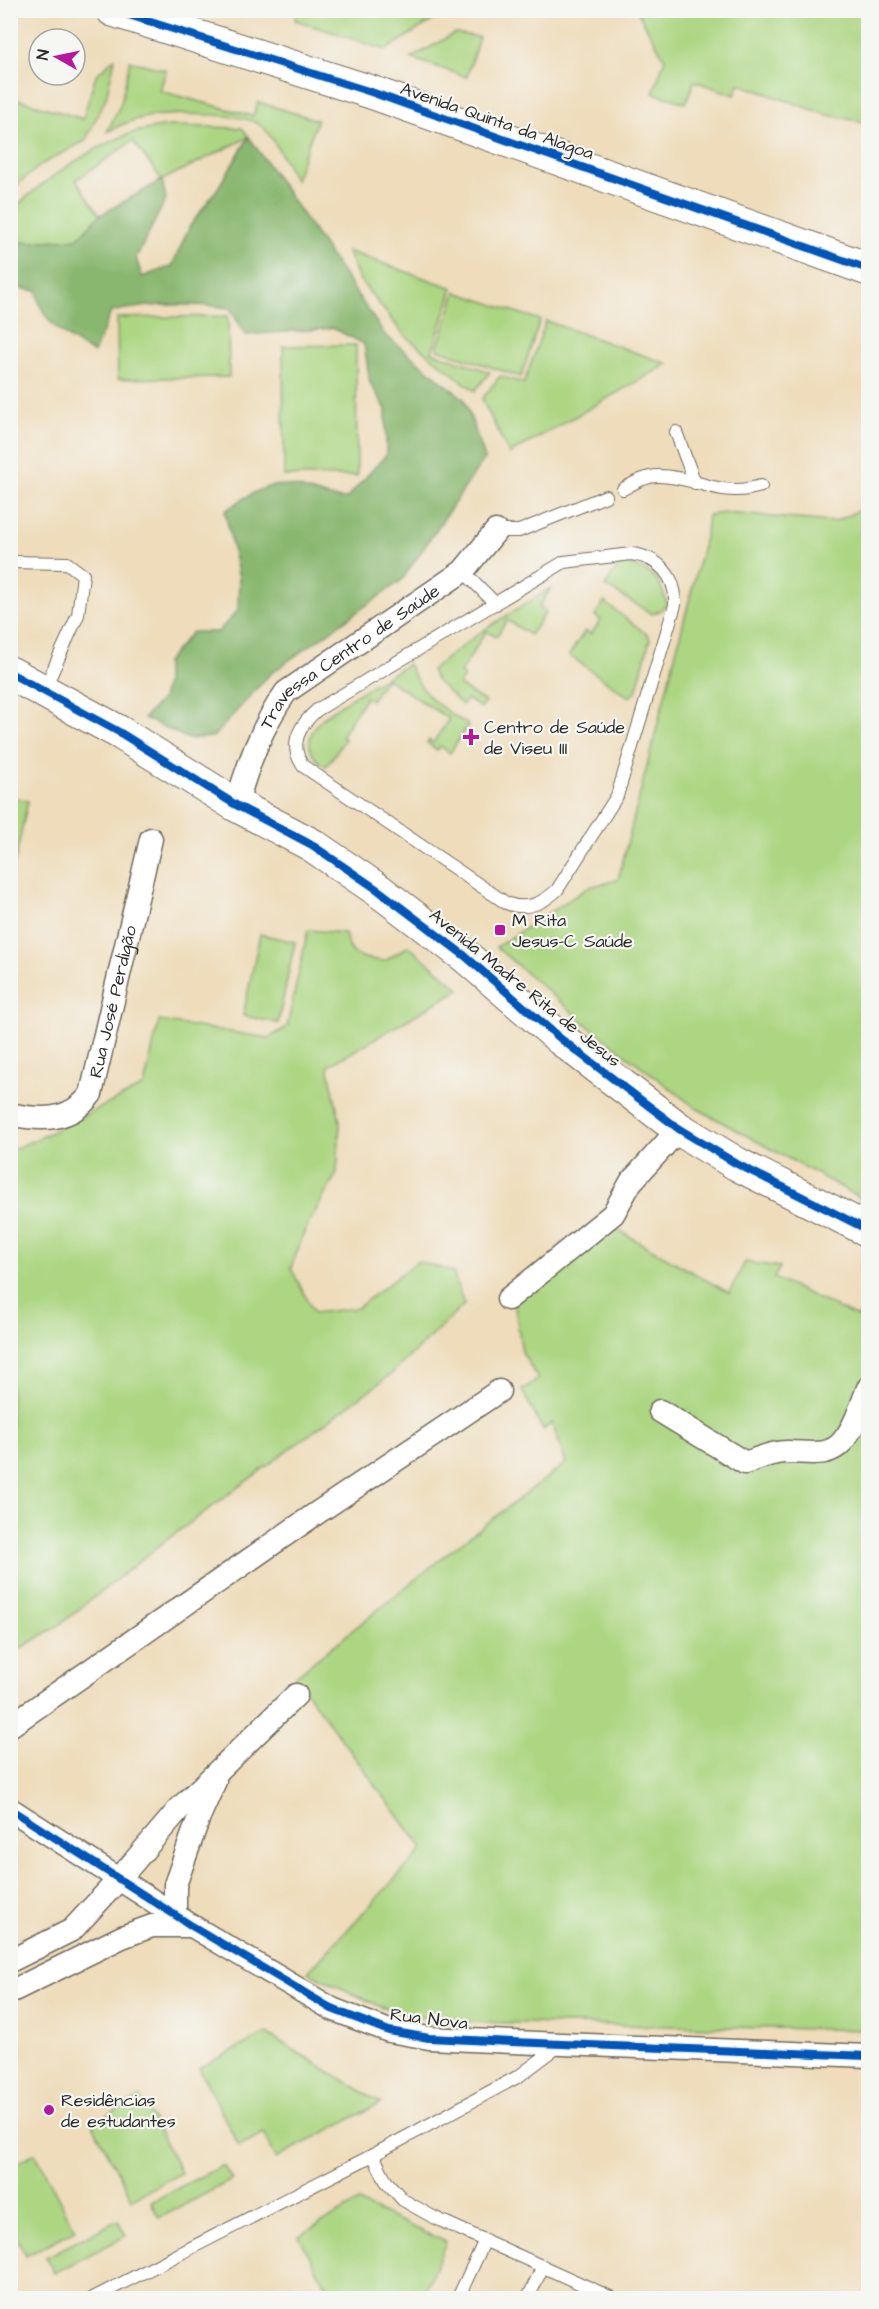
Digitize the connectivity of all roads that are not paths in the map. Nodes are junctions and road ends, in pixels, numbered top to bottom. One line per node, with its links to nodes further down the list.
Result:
1 (113, 10): 2 (street, Avenida Quinta da Alagoa)
2 (868, 269)
3 (676, 432): 4 (lane)
4 (695, 483): 5 (lane); 6 (lane)
5 (761, 486)
6 (623, 489)
7 (606, 496): 8 (lane)
8 (496, 531): 10 (street, Travessa Centro de Saúde)
9 (10, 562): 13 (lane)
10 (463, 571): 11 (lane); 14 (street, Travessa Centro de Saúde)
11 (496, 604): 11 (lane)
12 (10, 673): 13 (street, Avenida Madre Rita de Jesus)
13 (44, 691): 14 (street, Avenida Madre Rita de Jesus)
14 (236, 805): 17 (street, Avenida Madre Rita de Jesus)
15 (151, 839): 16 (street, Rua José Perdigão)
16 (19, 1116)
17 (680, 1129): 18 (street, Avenida Madre Rita de Jesus); 19 (street)
18 (868, 1230)
19 (508, 1299)
20 (868, 1388): 22 (street)
21 (499, 1391): 24 (street)
22 (660, 1411)
23 (296, 1695): 25 (street)
24 (10, 1726)
25 (223, 1766): 27 (street); 28 (street)
26 (10, 1809): 27 (street, Rua Nova)
27 (120, 1878): 28 (street, Rua Nova); 29 (street)
28 (184, 1920): 30 (street); 31 (street, Rua Nova)
29 (10, 1961)
30 (10, 1992)
31 (562, 2044): 32 (street, Rua Nova); 33 (lane)
32 (868, 2056)
33 (373, 2155): 34 (lane); 37 (lane)
34 (485, 2240): 35 (lane); 38 (lane)
35 (543, 2266): 36 (lane); 39 (lane)
36 (604, 2297)
37 (93, 2298)
38 (458, 2298)
39 (528, 2298)

